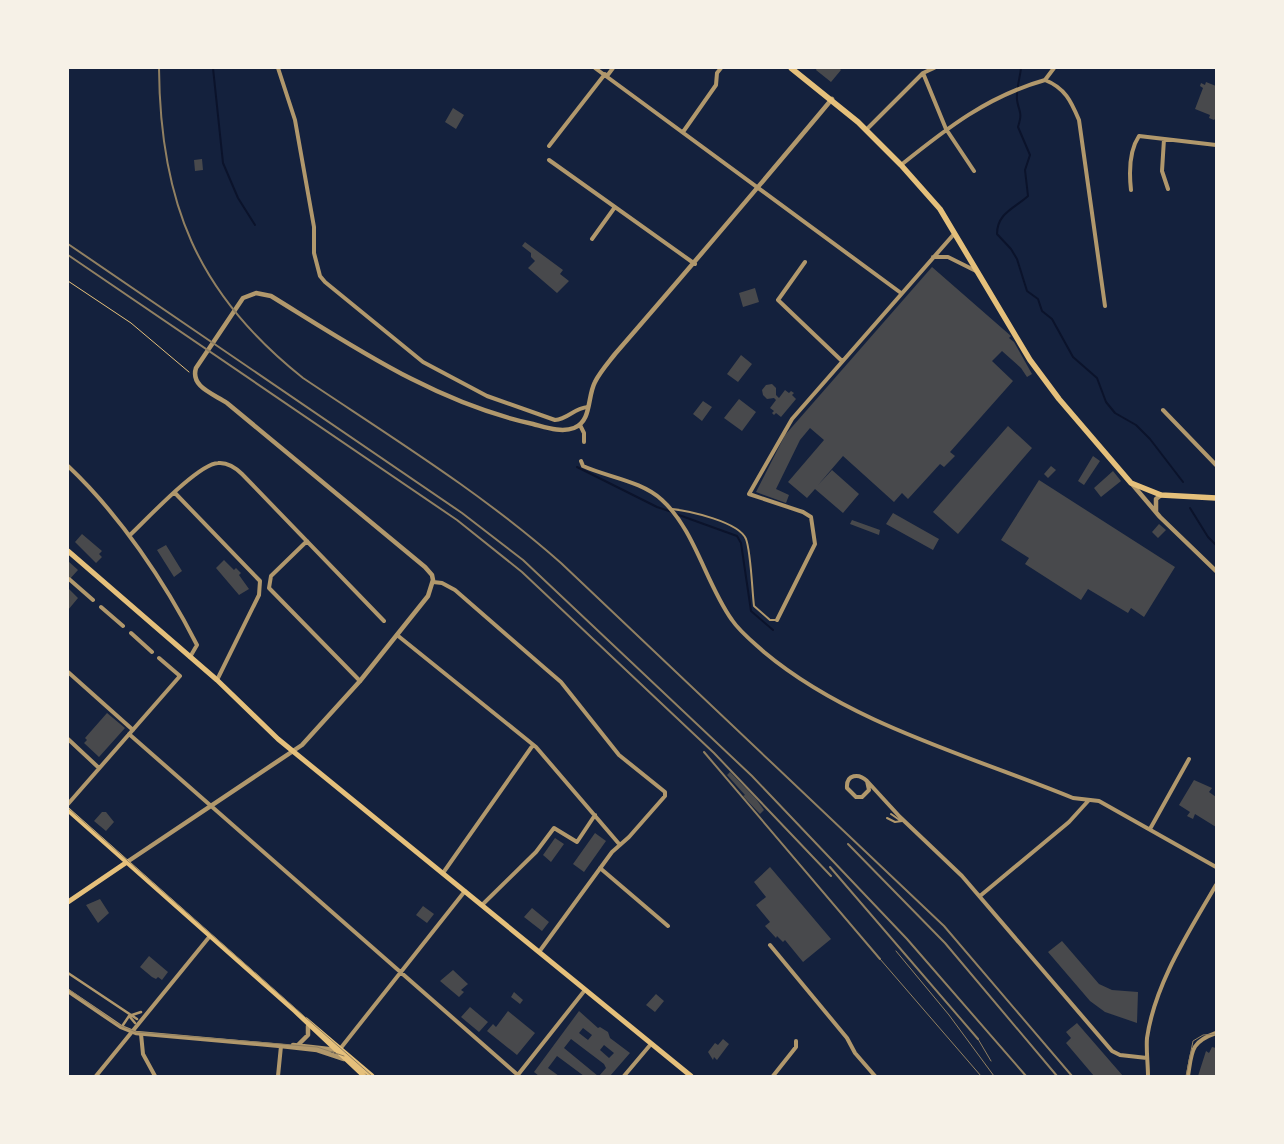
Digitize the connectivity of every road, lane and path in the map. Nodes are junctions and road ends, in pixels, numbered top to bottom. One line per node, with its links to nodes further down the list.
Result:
1 (278, 68): 38 (street)
2 (595, 68): 11 (street)
3 (613, 68): 11 (street)
4 (721, 68): 16 (street)
5 (791, 68): 9 (main road)
6 (802, 68): 9 (street)
7 (934, 68): 10 (street)
8 (1054, 68): 12 (street)
9 (797, 72): 13 (main road)
10 (923, 73): 14 (street); 15 (street)
11 (606, 75): 16 (street); 19 (street)
12 (1046, 80): 14 (street); 35 (street)
13 (832, 99): 15 (main road); 23 (street)
14 (946, 129): 21 (street); 22 (street)
15 (866, 130): 21 (main road)
16 (684, 132): 23 (street)
17 (1164, 139): 18 (street); 24 (street); 25 (street)
18 (1216, 145)
19 (549, 146)
20 (550, 160): 26 (street)
21 (901, 165): 27 (main road)
22 (974, 171)
23 (758, 188): 31 (street); 34 (street)
24 (1168, 189)
25 (1132, 190)
26 (615, 207): 28 (street); 31 (street)
27 (954, 234): 29 (street); 32 (main road)
28 (592, 239)
29 (932, 258): 32 (street); 34 (street)
30 (805, 262): 36 (street)
31 (695, 264): 38 (street)
32 (976, 272): 45 (main road)
33 (68, 281): 37 (path)
34 (901, 294): 36 (street)
35 (1105, 306)
36 (842, 362): 59 (street)
37 (195, 374): 40 (street); 56 (street)
38 (588, 407): 40 (street)
39 (1163, 410): 44 (street)
40 (580, 425): 41 (street)
41 (584, 442)
42 (581, 461): 49 (street)
43 (68, 466): 51 (street)
44 (1216, 466)
45 (1131, 483): 47 (main road); 50 (street)
46 (175, 493): 51 (street); 52 (street); 68 (street)
47 (1161, 495): 48 (main road); 50 (street)
48 (1216, 498)
49 (670, 509): 59 (lane); 78 (street)
50 (1156, 513): 54 (street)
51 (130, 535): 65 (street)
52 (307, 541): 60 (street); 69 (street)
53 (68, 551): 65 (main road)
54 (1216, 571)
55 (69, 579): 57 (street)
56 (433, 582): 63 (street); 87 (street)
57 (93, 600)
58 (101, 607): 61 (street)
59 (777, 620)
60 (384, 621)
61 (123, 626)
62 (131, 633): 64 (street)
63 (397, 635): 69 (street); 73 (street)
64 (152, 652)
65 (190, 657): 68 (main road)
66 (159, 658): 70 (street)
67 (68, 672): 70 (street)
68 (217, 680): 74 (main road)
69 (360, 681): 74 (street)
70 (133, 730): 71 (street)
71 (129, 734): 76 (street); 80 (street)
72 (68, 739): 76 (street)
73 (533, 745): 83 (street); 91 (street)
74 (293, 751): 80 (street); 91 (main road)
75 (1189, 759): 86 (street)
76 (99, 768): 79 (street)
77 (867, 781): 77 (street); 85 (street)
78 (1089, 800): 86 (street); 94 (street)
79 (68, 804)
80 (211, 806): 88 (street); 102 (street)
81 (68, 810): 88 (main road)
82 (891, 814): 85 (lane)
83 (595, 815): 87 (street); 96 (street)
84 (887, 818): 85 (lane)
85 (903, 821): 94 (street)
86 (1150, 829): 89 (street)
87 (620, 845): 90 (street)
88 (127, 862): 95 (main road); 98 (main road)
89 (1216, 867)
90 (600, 868): 97 (street); 100 (street)
91 (443, 873): 93 (main road)
92 (1216, 885): 120 (street)
93 (465, 891): 96 (main road); 102 (street)
94 (980, 896): 120 (street)
95 (69, 899)
96 (482, 905): 100 (main road)
97 (668, 926)
98 (210, 936): 106 (main road); 107 (street)
99 (770, 945): 130 (street)
100 (539, 952): 104 (main road)
101 (68, 973): 105 (street)
102 (401, 973): 118 (street); 126 (street)
103 (68, 990): 110 (street)
104 (585, 990): 114 (main road); 126 (street)
105 (129, 1016): 107 (street); 107 (street); 108 (street)
106 (301, 1017): 109 (main road); 118 (main road)
107 (136, 1022): 110 (street)
108 (122, 1024)
109 (308, 1026): 115 (street); 117 (main road)
110 (132, 1032): 112 (street); 121 (street)
111 (1216, 1033): 132 (street)
112 (141, 1034): 116 (street); 122 (street)
113 (796, 1040): 129 (street)
114 (651, 1044): 127 (street); 128 (main road)
115 (297, 1045): 116 (street); 117 (street)
116 (281, 1046): 119 (street); 123 (street)
117 (334, 1049): 118 (street); 119 (main road)
118 (342, 1049): 119 (main road)
119 (346, 1057): 124 (main road); 125 (main road)
120 (1147, 1058): 131 (street)
121 (96, 1076)
122 (155, 1076)
123 (278, 1076)
124 (364, 1076)
125 (372, 1076)
126 (518, 1076)
127 (624, 1076)
128 (691, 1076)
129 (773, 1076)
130 (875, 1076)
131 (1148, 1076)
132 (1188, 1076)

